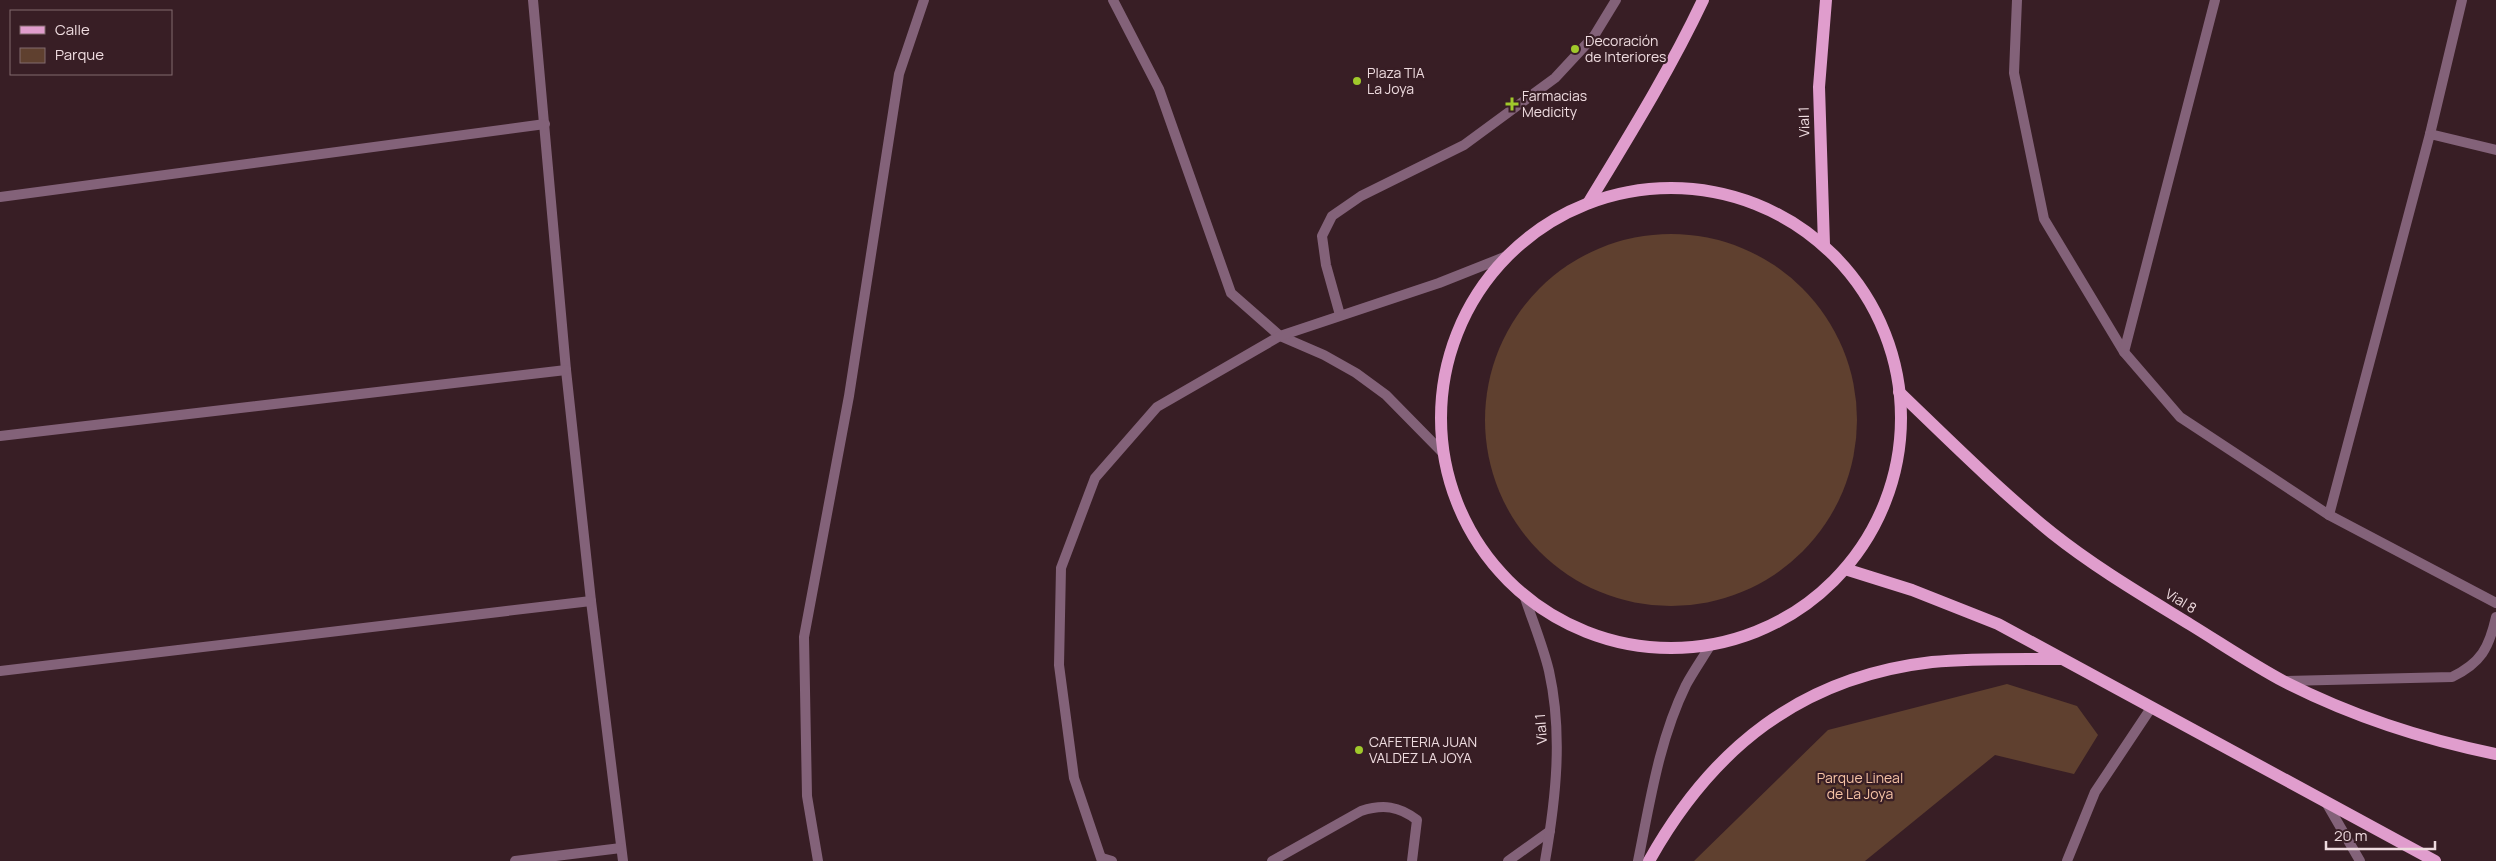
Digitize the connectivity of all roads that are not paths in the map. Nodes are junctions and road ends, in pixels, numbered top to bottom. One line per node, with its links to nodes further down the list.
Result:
1 (533, 0): 10 (street)
2 (924, 0): 42 (street)
3 (1113, 0): 18 (street)
4 (1616, 0): 17 (street)
5 (1703, 0): 14 (main road)
6 (1826, 0): 15 (main road, Vial 1)
7 (2017, 0): 19 (street)
8 (2215, 0): 19 (street)
9 (2462, 0): 11 (street)
10 (545, 124): 13 (street); 20 (street)
11 (2430, 134): 12 (street); 24 (street)
12 (2496, 150)
13 (0, 197)
14 (1589, 202): 15 (main road); 16 (main road)
15 (1824, 245): 21 (main road)
16 (1507, 256): 17 (street); 23 (main road)
17 (1340, 315): 18 (street)
18 (1280, 336): 23 (street); 39 (street)
19 (2124, 352): 24 (street)
20 (566, 370): 22 (street); 27 (street)
21 (1899, 392): 25 (main road); 33 (main road, Vial 8)
22 (0, 436)
23 (1443, 453): 26 (main road)
24 (2329, 514): 28 (street)
25 (1846, 569): 30 (main road); 31 (main road)
26 (1524, 598): 30 (main road); 37 (street, Vial 1)
27 (591, 601): 32 (street); 38 (street)
28 (2496, 602)
29 (2496, 617): 33 (street)
30 (1710, 646): 47 (street)
31 (2063, 659): 34 (main road); 48 (main road)
32 (0, 671)
33 (2284, 681): 35 (main road, Vial 8)
34 (2151, 708): 36 (main road); 49 (street)
35 (2496, 754)
36 (2327, 804): 50 (street); 51 (main road)
37 (1550, 831): 45 (street); 46 (street, Vial 1)
38 (621, 848): 40 (street); 41 (street)
39 (1105, 860)
40 (515, 861)
41 (623, 861)
42 (818, 861)
43 (1272, 861): 44 (street)
44 (1412, 861)
45 (1508, 861)
46 (1545, 861)
47 (1638, 861)
48 (1649, 861)
49 (2067, 861)
50 (2360, 861)
51 (2434, 861)

